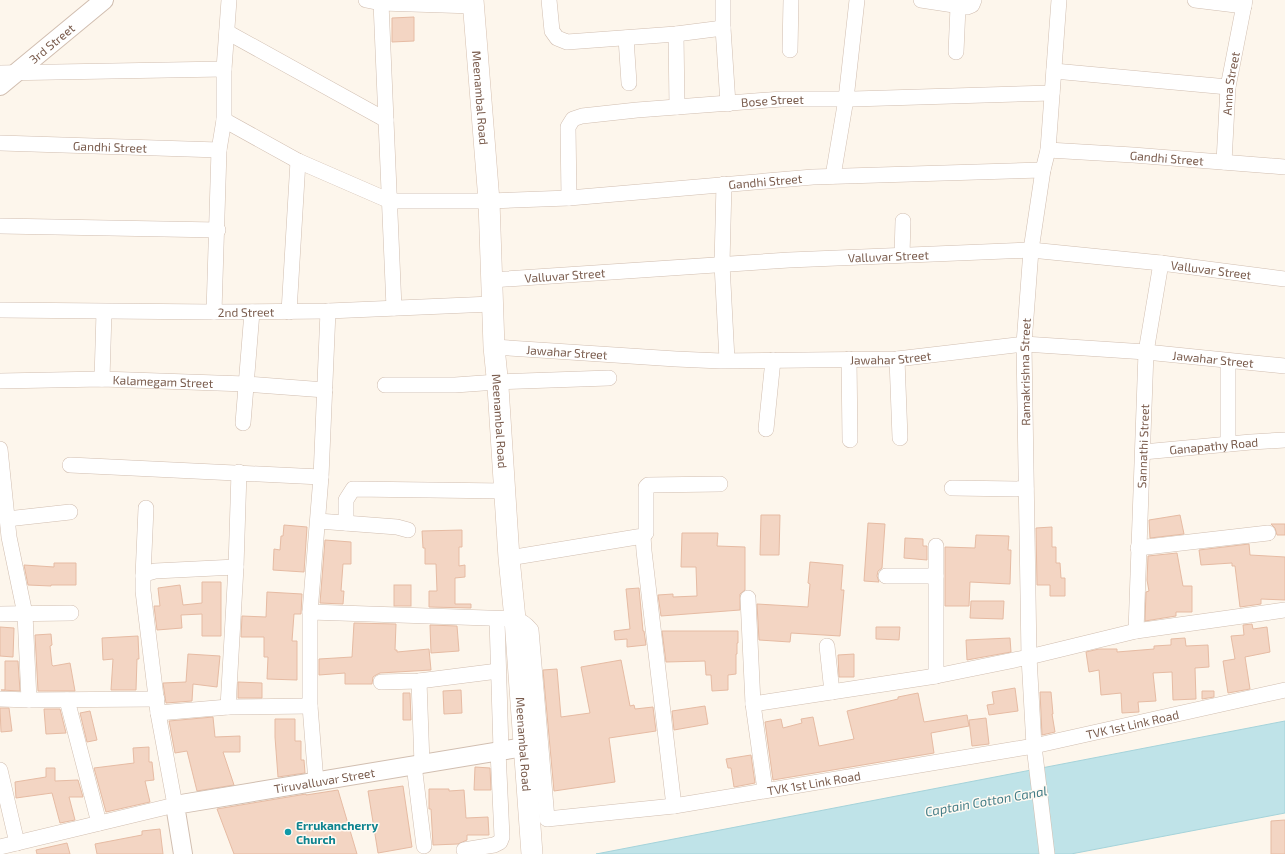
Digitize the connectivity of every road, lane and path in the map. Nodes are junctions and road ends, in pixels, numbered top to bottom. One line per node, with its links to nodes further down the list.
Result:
1 (104, 0): 23 (street, 3rd Street)
2 (229, 0): 16 (street)
3 (549, 0): 18 (street)
4 (723, 0): 15 (street)
5 (791, 0): 19 (street)
6 (857, 0): 28 (street)
7 (921, 0): 14 (street)
8 (974, 0): 14 (street)
9 (1059, 0): 22 (street, Ramakrishna Street)
10 (1195, 0): 13 (street, Anna Street)
11 (373, 2): 12 (street); 32 (street)
12 (473, 3): 43 (main road, Meenambal Road)
13 (1244, 3): 26 (street, Anna Street)
14 (958, 7): 20 (street)
15 (723, 28): 17 (street); 29 (street)
16 (227, 32): 21 (street); 32 (street)
17 (676, 34): 18 (street); 30 (street)
18 (626, 38): 24 (street)
19 (790, 50)
20 (956, 52)
21 (224, 69): 23 (street); 31 (street)
22 (1054, 71): 26 (street); 27 (street, Ramakrishna Street)
23 (7, 73): 25 (street, 3rd Street)
24 (629, 83)
25 (0, 86)
26 (1228, 87): 37 (street, Anna Street)
27 (1052, 93): 28 (street, Bose Street); 35 (street, Ramakrishna Street)
28 (846, 99): 29 (street, Bose Street); 40 (street)
29 (728, 104): 30 (street, Bose Street)
30 (677, 107): 42 (street, Bose Street)
31 (224, 120): 34 (street); 36 (street)
32 (386, 120): 44 (street)
33 (0, 142): 34 (street, Gandhi Street)
34 (219, 150): 47 (street)
35 (1048, 150): 37 (street, Gandhi Street); 39 (street, Ramakrishna Street)
36 (298, 161): 44 (street); 60 (street)
37 (1224, 162): 38 (street, Gandhi Street)
38 (1285, 167)
39 (1043, 170): 40 (street, Gandhi Street); 48 (street, Ramakrishna Street)
40 (833, 176): 41 (street, Gandhi Street)
41 (724, 184): 42 (street, Gandhi Street); 51 (street)
42 (569, 198): 43 (street, Gandhi Street)
43 (489, 200): 44 (street, Gandhi Street); 53 (main road, Meenambal Road)
44 (390, 201): 55 (street)
45 (903, 221): 49 (street)
46 (0, 226): 47 (street)
47 (218, 230): 58 (street)
48 (1031, 250): 49 (street, Valluvar Street); 50 (street, Valluvar Street); 62 (street, Ramakrishna Street)
49 (902, 255): 51 (street, Valluvar Street)
50 (1161, 263): 52 (street, Valluvar Street); 64 (street, Sannathi Street)
51 (722, 264): 53 (street, Valluvar Street); 67 (street)
52 (1285, 279)
53 (491, 280): 54 (main road, Meenambal Road)
54 (492, 304): 55 (street, 2nd Street); 63 (main road, Meenambal Road)
55 (394, 308): 61 (street, 2nd Street)
56 (0, 310): 57 (street, 2nd Street)
57 (104, 312): 58 (street, 2nd Street); 72 (street)
58 (214, 312): 59 (street, 2nd Street)
59 (252, 312): 60 (street, 2nd Street); 75 (street)
60 (290, 312): 61 (street, 2nd Street)
61 (328, 312): 77 (street)
62 (1024, 344): 64 (street, Jawahar Street); 66 (street, Jawahar Street); 92 (street, Ramakrishna Street)
63 (494, 347): 67 (street, Jawahar Street); 74 (main road, Meenambal Road)
64 (1146, 352): 69 (street, Jawahar Street); 85 (street, Sannathi Street)
65 (849, 359): 66 (street, Jawahar Street); 68 (street, Jawahar Street); 81 (street)
66 (897, 359): 80 (street)
67 (727, 360): 68 (street, Jawahar Street)
68 (773, 360): 79 (street)
69 (1228, 361): 70 (street, Jawahar Street); 83 (street)
70 (1285, 366)
71 (609, 378): 74 (street)
72 (102, 379): 73 (street, Kalamegam Street); 75 (street, Kalamegam Street)
73 (0, 381)
74 (497, 382): 76 (street); 93 (main road, Meenambal Road)
75 (246, 384): 77 (street, Kalamegam Street); 78 (street)
76 (385, 385)
77 (325, 390): 89 (street)
78 (243, 422)
79 (766, 429)
80 (900, 438)
81 (850, 440)
82 (1285, 440): 83 (street, Ganapathy Road)
83 (1228, 444): 85 (street, Ganapathy Road)
84 (0, 449): 86 (street)
85 (1143, 452): 104 (street, Sannathi Street)
86 (0, 453): 96 (street)
87 (70, 465): 88 (street)
88 (240, 472): 89 (street); 106 (street)
89 (321, 477): 97 (street)
90 (720, 484): 101 (street)
91 (952, 488): 92 (street)
92 (1026, 489): 119 (street, Ramakrishna Street)
93 (505, 491): 98 (street); 105 (main road, Meenambal Road)
94 (146, 508): 107 (street)
95 (70, 512): 96 (street)
96 (7, 519): 102 (street)
97 (318, 522): 98 (street); 112 (street)
98 (346, 523): 99 (street)
99 (408, 530)
100 (1268, 533): 104 (street)
101 (643, 536): 105 (street); 141 (street)
102 (4, 538): 115 (street)
103 (936, 546): 109 (street)
104 (1138, 548): 117 (street, Sannathi Street)
105 (509, 558): 116 (main road, Meenambal Road)
106 (236, 567): 107 (street); 132 (street)
107 (143, 576): 130 (street)
108 (886, 576): 109 (street)
109 (936, 576): 121 (street)
110 (748, 598): 129 (street)
111 (1285, 610): 117 (street)
112 (310, 612): 116 (street); 131 (street)
113 (71, 613): 115 (street)
114 (0, 614): 115 (street)
115 (25, 614): 127 (street)
116 (506, 619): 120 (street); 134 (main road, Meenambal Road); 141 (street, TVK 1st Link Road)
117 (1136, 631): 119 (street)
118 (827, 646): 125 (street)
119 (1029, 658): 121 (street); 133 (street, Ramakrishna Street)
120 (498, 671): 122 (street); 135 (street)
121 (936, 676): 125 (street)
122 (420, 680): 123 (street); 136 (street)
123 (381, 682)
124 (1285, 690): 133 (street, TVK 1st Link Road)
125 (832, 692): 129 (street)
126 (0, 699): 127 (street)
127 (29, 700): 128 (street)
128 (67, 700): 130 (street); 142 (street)
129 (753, 704): 139 (street)
130 (157, 706): 132 (street); 140 (street)
131 (310, 706): 132 (street); 138 (street)
132 (228, 707)
133 (1034, 746): 139 (street, TVK 1st Link Road); 149 (street, Ramakrishna Street)
134 (524, 747): 135 (street, Tiruvalluvar Street); 146 (main road, Meenambal Road)
135 (499, 751): 136 (street, Tiruvalluvar Street); 147 (street)
136 (418, 765): 138 (street, Tiruvalluvar Street); 144 (street)
137 (0, 769): 143 (street)
138 (316, 782): 140 (street, Tiruvalluvar Street)
139 (765, 790): 141 (street, TVK 1st Link Road)
140 (174, 805): 142 (street); 148 (street)
141 (674, 806)
142 (99, 823): 143 (street)
143 (17, 843): 145 (street)
144 (424, 846)
145 (0, 847)
146 (531, 848)
147 (464, 850)
148 (182, 854)
149 (1047, 854)

